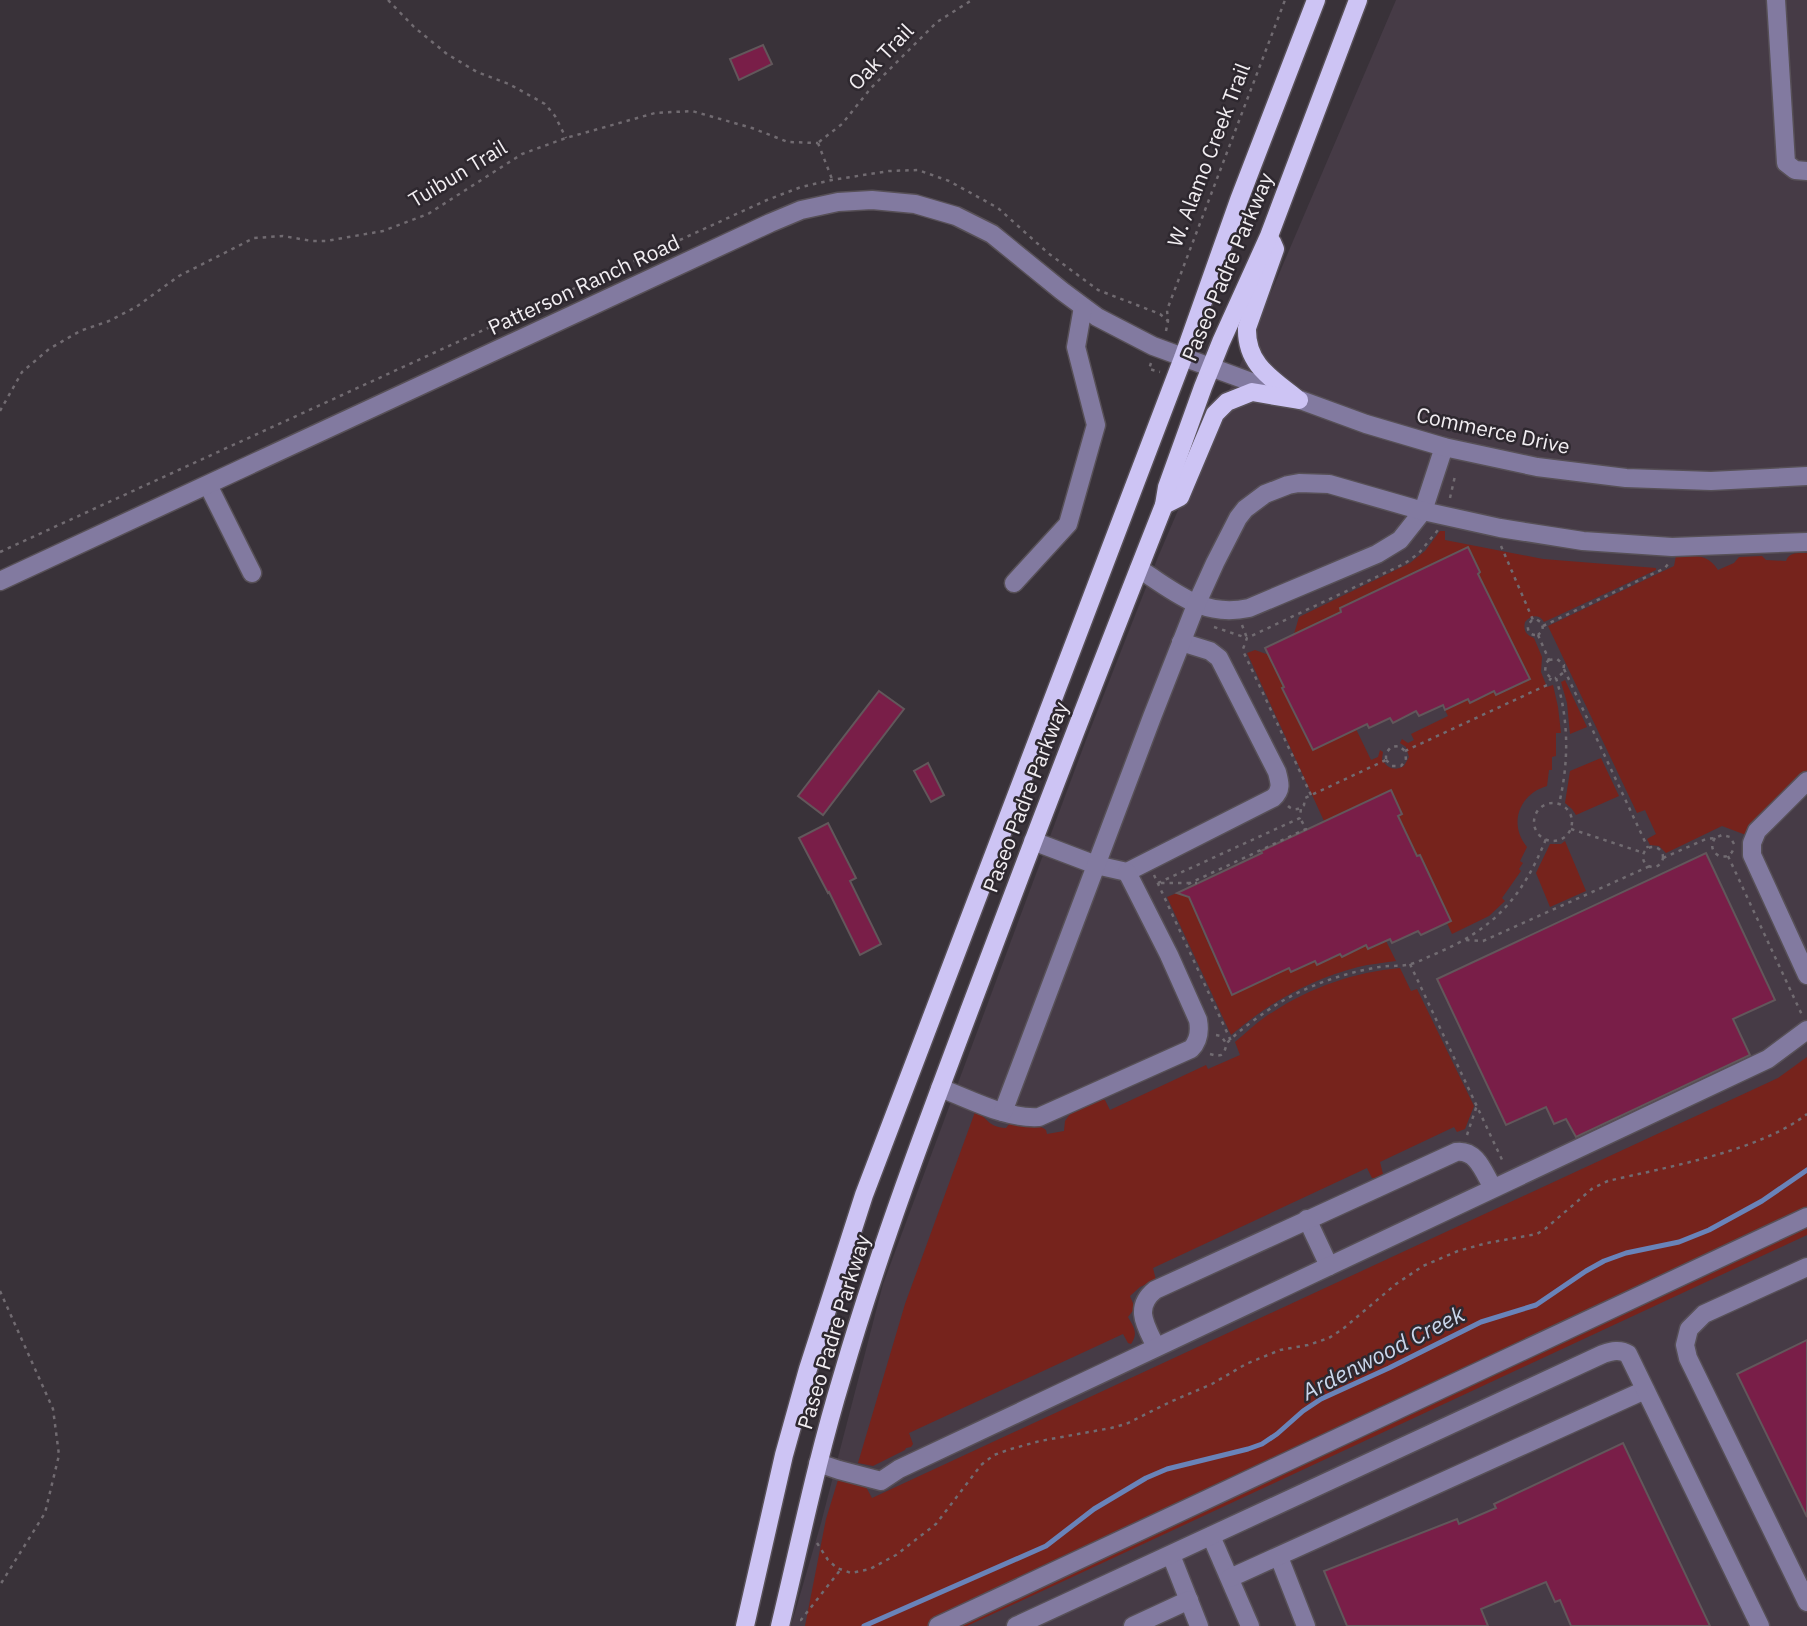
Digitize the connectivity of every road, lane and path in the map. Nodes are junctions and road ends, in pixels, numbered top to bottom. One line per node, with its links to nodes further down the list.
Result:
1 (388, 0): 7 (path)
2 (972, 0): 8 (path, Oak Trail)
3 (1285, 0): 13 (path, W. Alamo Creek Trail)
4 (1316, 0): 14 (main road, Paseo Padre Parkway)
5 (1358, 0): 11 (main road, Paseo Padre Parkway)
6 (1776, 0): 9 (street)
7 (566, 138): 8 (path, Tuibun Trail); 17 (path, Tuibun Trail)
8 (818, 143): 10 (path)
9 (1807, 171)
10 (832, 180)
11 (1269, 236): 15 (main road, Paseo Padre Parkway); 16 (main road)
12 (1083, 307): 14 (street, Patterson Ranch Road); 22 (street, Patterson Ranch Road); 33 (street)
13 (1168, 321)
14 (1183, 358): 15 (street, Commerce Drive); 101 (main road, Paseo Padre Parkway)
15 (1210, 368): 16 (street, Commerce Drive); 24 (main road, Paseo Padre Parkway)
16 (1299, 400): 18 (street, Commerce Drive); 24 (main road)
17 (0, 411)
18 (1444, 447): 20 (street, Commerce Drive); 25 (street)
19 (1455, 476): 23 (path)
20 (1807, 476): 21 (street)
21 (1807, 482)
22 (208, 485): 31 (street); 32 (street, Patterson Ranch Road)
23 (1450, 498)
24 (1164, 505): 30 (main road, Paseo Padre Parkway)
25 (1423, 511): 27 (street); 34 (street); 34 (street)
26 (1442, 525): 39 (path)
27 (1492, 526): 29 (street); 35 (path)
28 (1807, 542): 29 (street)
29 (1672, 547): 37 (path)
30 (1139, 569): 34 (street); 56 (main road, Paseo Padre Parkway)
31 (252, 573)
32 (0, 581)
33 (1014, 583)
34 (1196, 605): 40 (street)
35 (1533, 620): 37 (path); 38 (path)
36 (1208, 625): 39 (path)
37 (1543, 626): 38 (path)
38 (1538, 635): 41 (path)
39 (1247, 638): 48 (path)
40 (1181, 642): 61 (street); 62 (street)
41 (1549, 660): 42 (path); 43 (path)
42 (1564, 669): 44 (path); 57 (path)
43 (1551, 678): 44 (path); 45 (path)
44 (1556, 678): 50 (path)
45 (1405, 751): 46 (path); 46 (path)
46 (1386, 760): 48 (path)
47 (1807, 781): 70 (street)
48 (1311, 795): 51 (path)
49 (1286, 801): 51 (path)
50 (1559, 804): 53 (path); 55 (path)
51 (1301, 808): 52 (path)
52 (1300, 818): 65 (path); 67 (path)
53 (1571, 829): 55 (path); 58 (path)
54 (1715, 838): 59 (path); 59 (path); 60 (path)
55 (1546, 839): 68 (path)
56 (1033, 841): 62 (street); 76 (main road, Paseo Padre Parkway)
57 (1648, 848): 58 (path); 60 (path)
58 (1644, 853): 63 (path)
59 (1728, 856): 71 (path)
60 (1663, 858): 63 (path)
61 (1147, 861): 64 (street); 65 (path)
62 (1096, 865): 64 (street); 78 (street)
63 (1650, 866): 68 (path)
64 (1127, 872): 78 (street)
65 (1158, 883): 67 (path); 73 (path)
66 (1197, 883): 67 (path)
67 (1188, 884)
68 (1465, 940): 69 (path)
69 (1410, 964): 73 (path); 77 (path)
70 (1807, 975)
71 (1807, 1027): 81 (street)
72 (1213, 1036): 74 (path)
73 (1231, 1041): 74 (path)
74 (1226, 1043): 75 (path)
75 (1207, 1050)
76 (940, 1088): 78 (street); 90 (main road, Paseo Padre Parkway)
77 (1477, 1105): 80 (path); 81 (path)
78 (1003, 1112)
79 (1807, 1114): 95 (path)
80 (1462, 1151): 82 (street); 84 (street)
81 (1512, 1180): 82 (street)
82 (1493, 1188): 85 (street)
83 (1807, 1217): 102 (street)
84 (1307, 1219): 85 (street); 88 (street)
85 (1329, 1266): 88 (street)
86 (1807, 1266): 99 (street)
87 (0, 1291): 97 (path)
88 (1156, 1347): 90 (street)
89 (1645, 1390): 91 (street); 94 (street); 108 (street)
90 (818, 1463): 92 (main road, Paseo Padre Parkway)
91 (1211, 1536): 93 (street); 96 (street)
92 (801, 1538): 95 (path); 100 (main road, Paseo Padre Parkway)
93 (1171, 1555): 98 (street); 103 (street)
94 (1279, 1556): 96 (street); 107 (street)
95 (841, 1569): 100 (path)
96 (1230, 1578): 106 (street)
97 (0, 1585)
98 (1189, 1600): 104 (street); 105 (street)
99 (1807, 1602)
100 (781, 1622)
101 (745, 1626)
102 (938, 1626)
103 (1016, 1626)
104 (1133, 1626)
105 (1199, 1626)
106 (1250, 1626)
107 (1306, 1626)
108 (1760, 1626)

